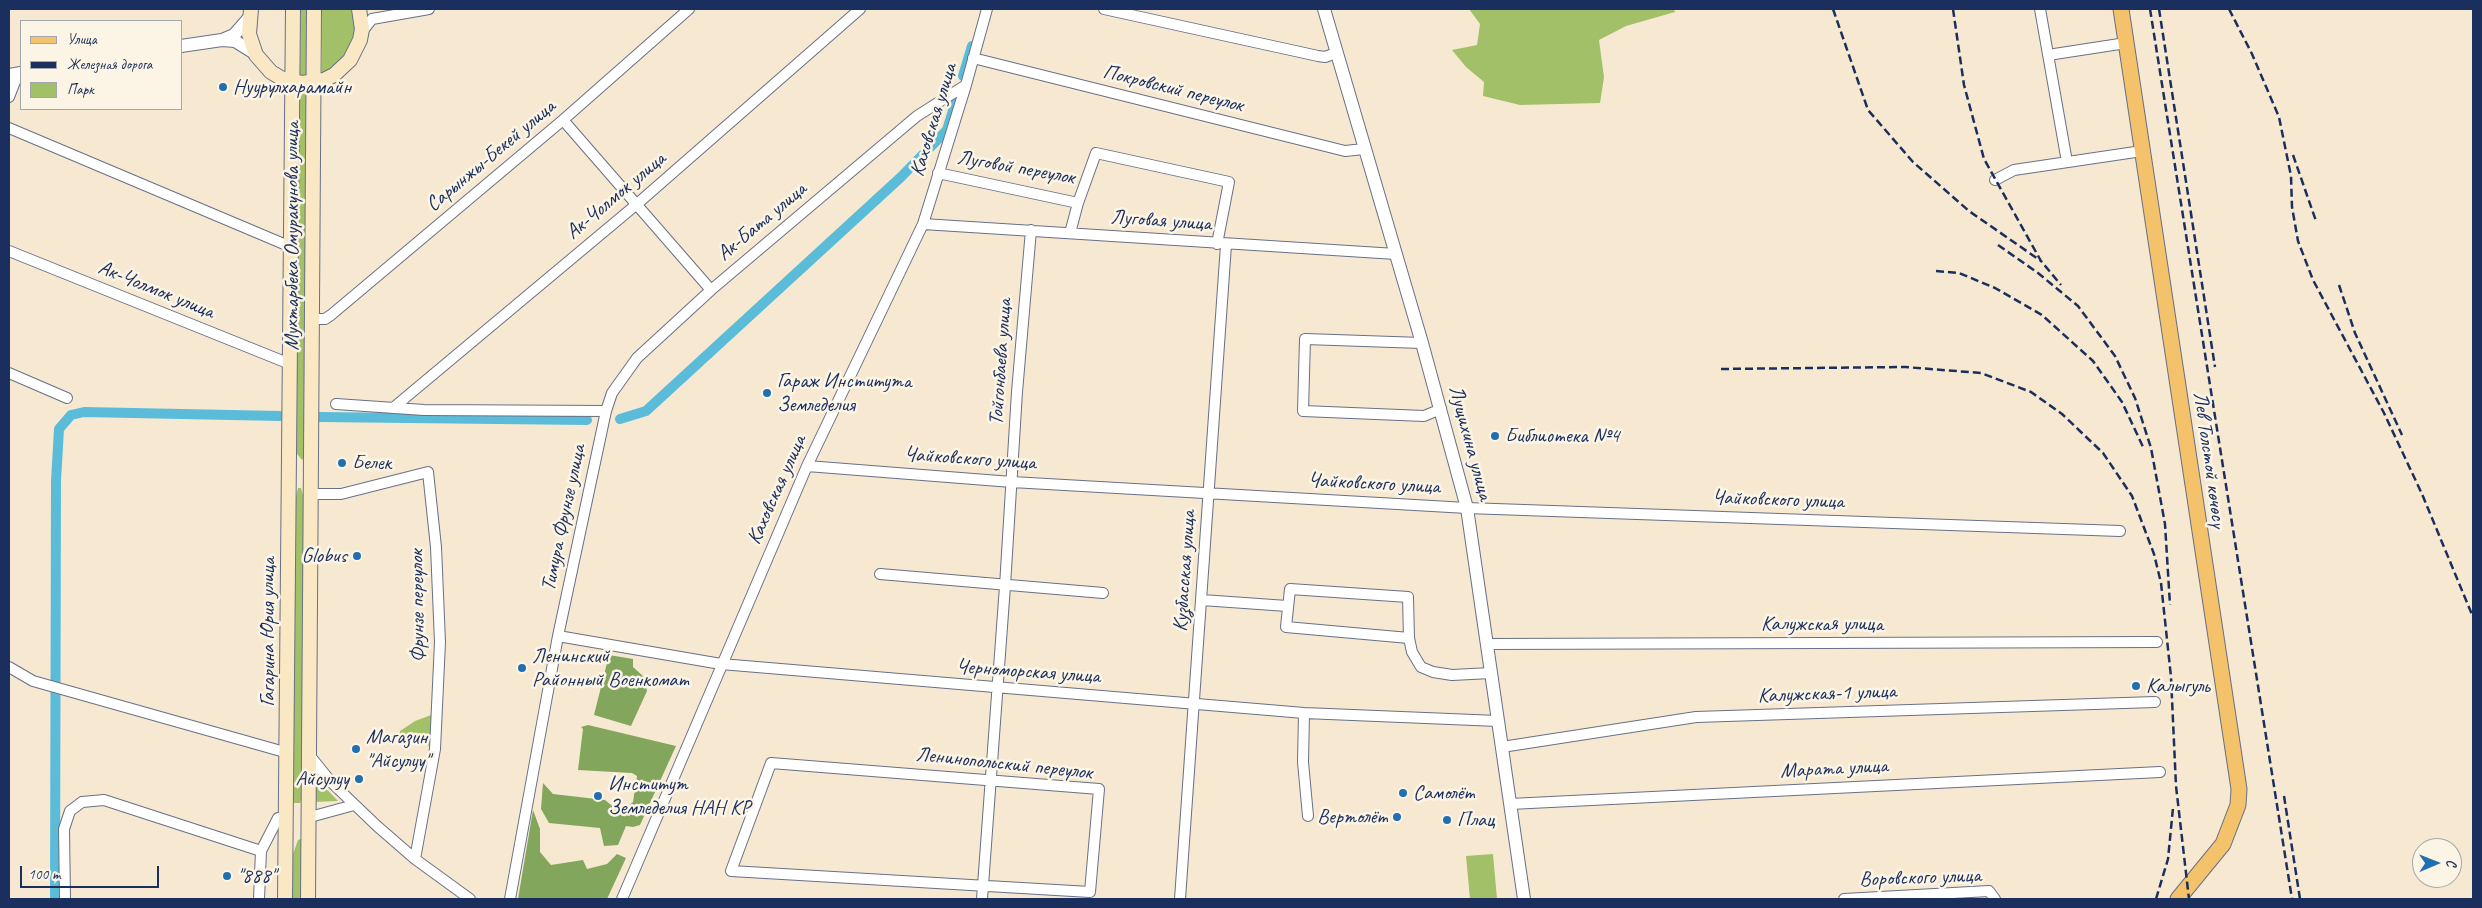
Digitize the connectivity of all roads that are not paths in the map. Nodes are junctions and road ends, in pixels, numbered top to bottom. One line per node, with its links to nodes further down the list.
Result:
1 (293, 9): 23 (main road, Мухтарбека Омуракунова улица)
2 (314, 9): 24 (main road, Мухтарбека Омуракунова улица)
3 (359, 9): 13 (street); 14 (main road)
4 (429, 9): 13 (street)
5 (689, 9): 27 (street, Сарынжы-Бекей улица)
6 (860, 9): 35 (street, Ак-Чолмок улица)
7 (987, 9): 21 (street, Каховская улица)
8 (1104, 9): 18 (street)
9 (1324, 9): 18 (street, Лущихина улица)
10 (2040, 9): 20 (street)
11 (2121, 9): 16 (main road, Лев Толстой көчөсү)
12 (250, 14): 15 (street); 19 (main road)
13 (372, 18): 14 (street)
14 (361, 33): 24 (main road)
15 (222, 40): 17 (street); 19 (street)
16 (2126, 43): 20 (street); 30 (main road, Лев Толстой көчөсү)
17 (182, 46)
18 (1336, 53): 29 (street, Лущихина улица)
19 (256, 54): 23 (main road)
20 (2048, 55): 31 (street)
21 (973, 58): 25 (street, Каховская улица); 29 (street, Покровский переулок)
22 (16, 74): 26 (street)
23 (292, 82): 24 (main road); 40 (main road, Мухтарбека Омуракунова улица)
24 (313, 82): 44 (main road, Мухтарбека Омуракунова улица)
25 (966, 85): 32 (street, Каховская улица); 43 (street, Ак-Бата улица)
26 (9, 98)
27 (563, 120): 35 (street); 44 (street, Сарынжы-Бекей улица)
28 (9, 128): 40 (street)
29 (1364, 149): 42 (street, Лущихина улица)
30 (2142, 151): 31 (street); 102 (main road, Лев Толстой көчөсү)
31 (2067, 162): 33 (street)
32 (938, 173): 34 (street, Луговой переулок); 36 (street, Каховская улица)
33 (1995, 180)
34 (1078, 203): 38 (street); 39 (street, Луговой переулок)
35 (637, 204): 43 (street); 51 (street, Ак-Чолмок улица)
36 (923, 224): 37 (street, Луговая улица); 54 (street, Каховская улица)
37 (1031, 230): 38 (street, Луговая улица); 55 (street, Тойгонбаева улица)
38 (1070, 233): 39 (street, Луговая улица)
39 (1221, 245): 42 (street, Луговая улица); 56 (street, Кузбасская улица)
40 (292, 247): 46 (main road, Мухтарбека Омуракунова улица)
41 (9, 251): 46 (street, Ак-Чолмок улица)
42 (1396, 254): 45 (street, Лущихина улица)
43 (711, 290): 53 (street, Ак-Бата улица)
44 (311, 319): 49 (main road, Мухтарбека Омуракунова улица)
45 (1422, 343): 52 (street, Лущихина улица); 52 (street)
46 (290, 364): 78 (main road, Гагарина Юрия улица)
47 (9, 373): 48 (street)
48 (67, 398)
49 (311, 404): 57 (main road, Гагарина Юрия улица)
50 (336, 404): 51 (street, Тимура Фрунзе улица)
51 (393, 408): 53 (street, Тимура Фрунзе улица)
52 (1441, 409): 58 (street, Лущихина улица)
53 (606, 411): 65 (street, Тимура Фрунзе улица)
54 (807, 466): 55 (street, Чайковского улица); 69 (street, Каховская улица)
55 (1012, 482): 56 (street, Чайковского улица); 61 (street, Тойгонбаева улица)
56 (1210, 493): 58 (street, Чайковского улица); 63 (street, Кузбасская улица)
57 (310, 494): 79 (main road, Гагарина Юрия улица); 88 (street, Фрунзе переулок)
58 (1467, 508): 59 (street, Чайковского улица); 68 (street, Лущихина улица)
59 (2120, 531)
60 (880, 574): 61 (street)
61 (1006, 586): 62 (street); 72 (street, Тойгонбаева улица)
62 (1103, 593)
63 (1202, 600): 64 (street); 74 (street, Кузбасская улица)
64 (1287, 606): 66 (street); 66 (street)
65 (558, 636): 69 (street, Черноморская улица); 95 (street, Тимура Фрунзе улица)
66 (1409, 638): 71 (street)
67 (2157, 642): 68 (street, Калужская улица)
68 (1487, 644): 71 (street, Лущихина улица)
69 (721, 664): 72 (street, Черноморская улица); 96 (street, Каховская улица)
70 (9, 667): 78 (street)
71 (1491, 673): 76 (street, Лущихина улица)
72 (998, 688): 74 (street, Черноморская улица); 81 (street, Тойгонбаева улица)
73 (2155, 702): 77 (street, Калужская-1 улица)
74 (1193, 703): 75 (street, Черноморская улица); 98 (street, Кузбасская улица)
75 (1304, 713): 76 (street, Черноморская улица); 84 (street)
76 (1498, 721): 77 (street, Лущихина улица)
77 (1502, 747): 82 (street, Лущихина улица)
78 (288, 753): 86 (main road, Гагарина Юрия улица)
79 (310, 756): 83 (street); 85 (main road, Гагарина Юрия улица)
80 (2160, 772): 82 (street, Марата улица)
81 (991, 779): 89 (street, Тойгонбаева улица); 89 (street, Ленинопольский переулок); 89 (street, Ленинопольский переулок)
82 (1510, 804): 99 (street, Лущихина улица)
83 (354, 805): 85 (street); 88 (street)
84 (1308, 816)
85 (310, 817): 86 (main road); 93 (main road, Гагарина Юрия улица)
86 (286, 818): 87 (street); 92 (main road, Гагарина Юрия улица)
87 (261, 851): 90 (street); 91 (street)
88 (415, 859): 94 (street)
89 (983, 886): 97 (street, Тойгонбаева улица)
90 (65, 899)
91 (258, 899)
92 (285, 899)
93 (308, 899)
94 (470, 899)
95 (510, 899)
96 (622, 899)
97 (982, 899)
98 (1180, 899)
99 (1524, 899)
100 (1844, 899): 101 (street, Воровского улица)
101 (1995, 899)
102 (2178, 899)

